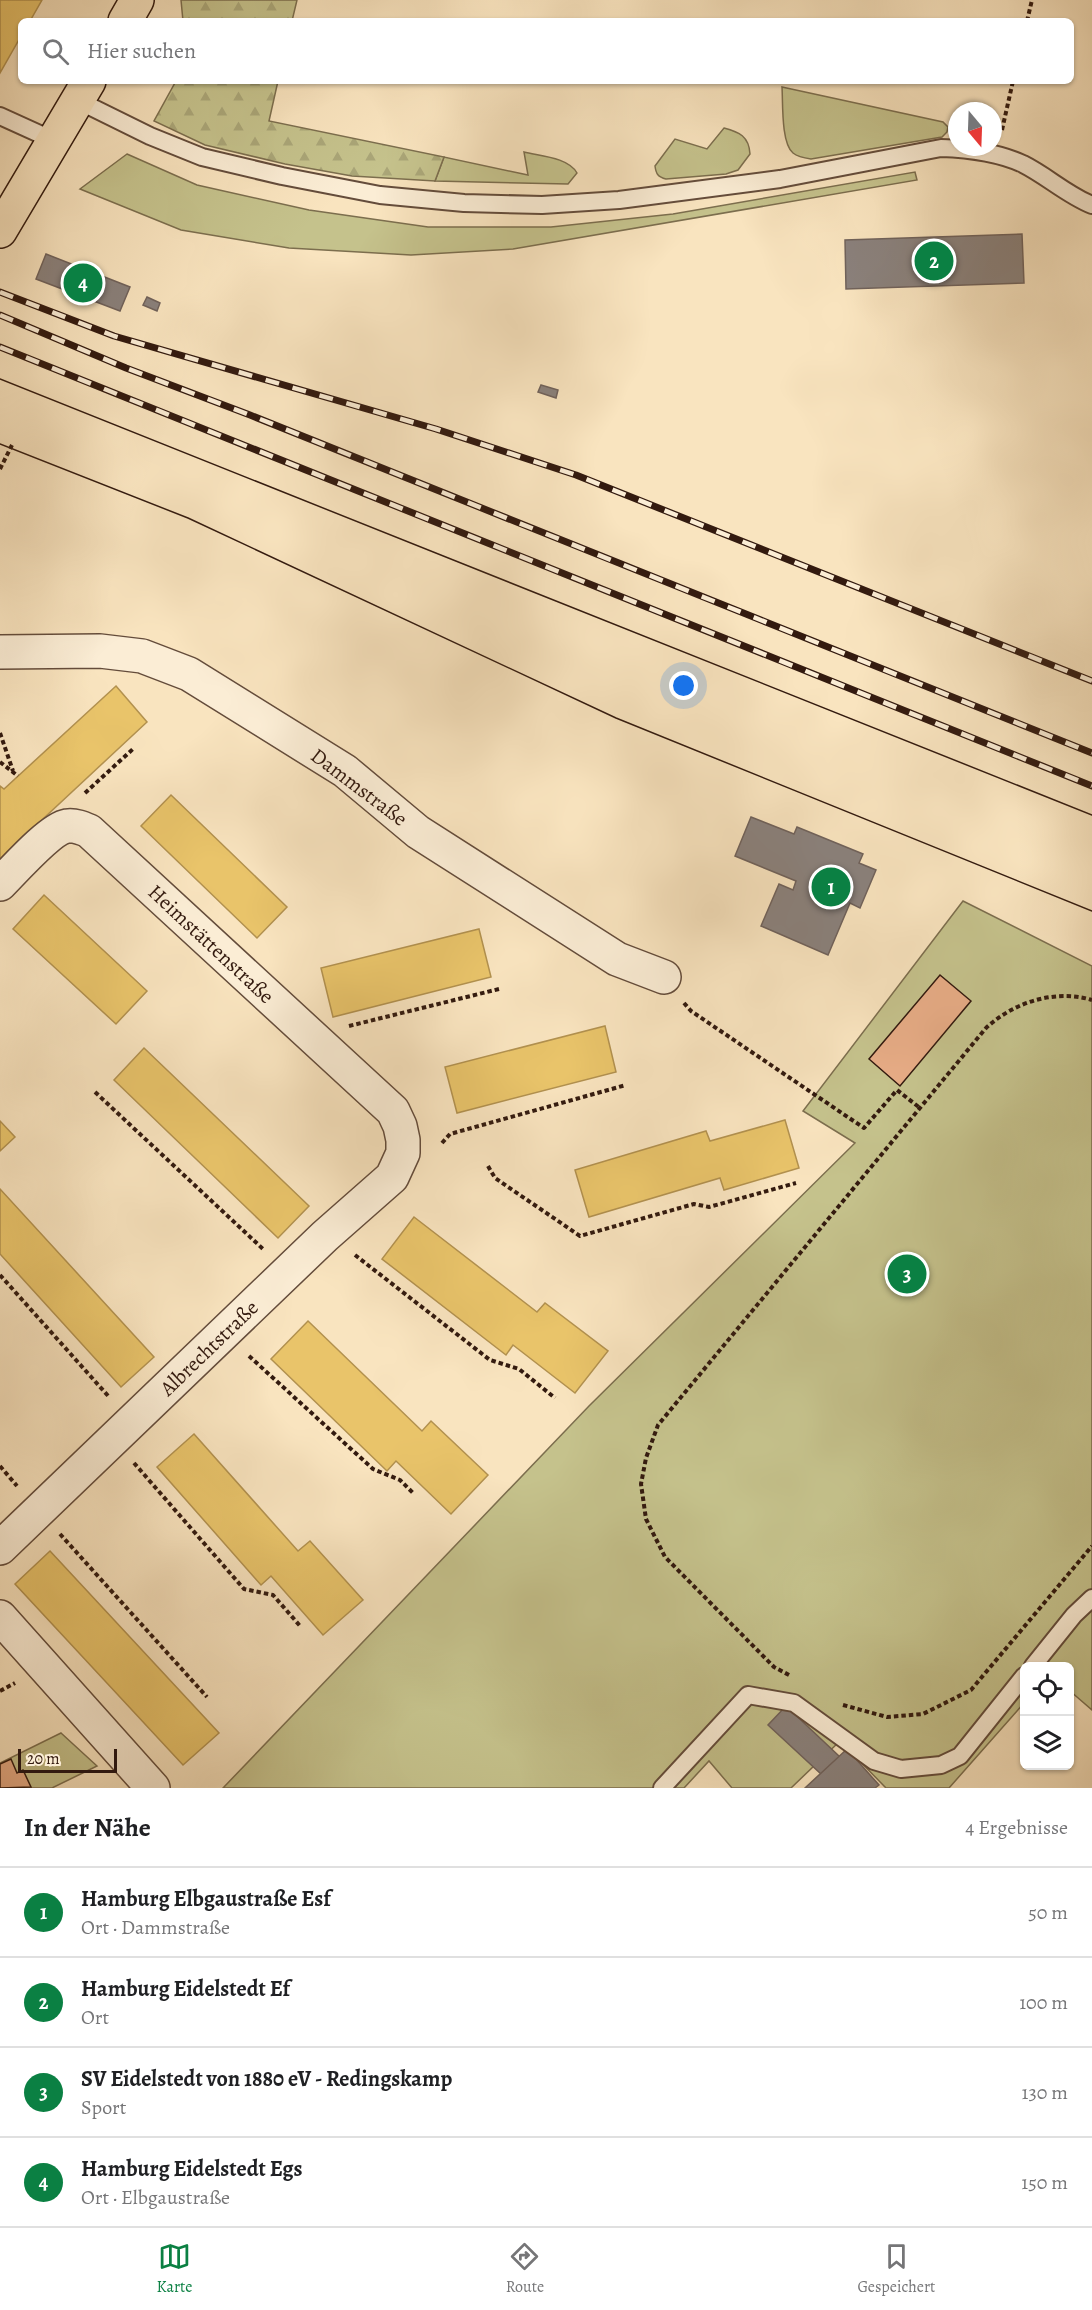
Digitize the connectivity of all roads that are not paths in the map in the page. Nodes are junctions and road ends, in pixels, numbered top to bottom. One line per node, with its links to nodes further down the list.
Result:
1 (137, 0): 2 (main road)
2 (126, 18)
3 (83, 91): 5 (main road); 6 (lane)
4 (0, 116): 5 (lane)
5 (55, 141): 7 (main road)
6 (1092, 205)
7 (0, 231)
8 (0, 652): 10 (street, Dammstraße)
9 (0, 884): 11 (street, Heimstättenstraße)
10 (664, 977)
11 (404, 1140): 12 (street, Albrechtstraße)
12 (0, 1548)
13 (1092, 1598): 15 (lane)
14 (0, 1617): 17 (street)
15 (1035, 1662)
16 (1020, 1681): 18 (lane)
17 (153, 1788)
18 (662, 1788)

